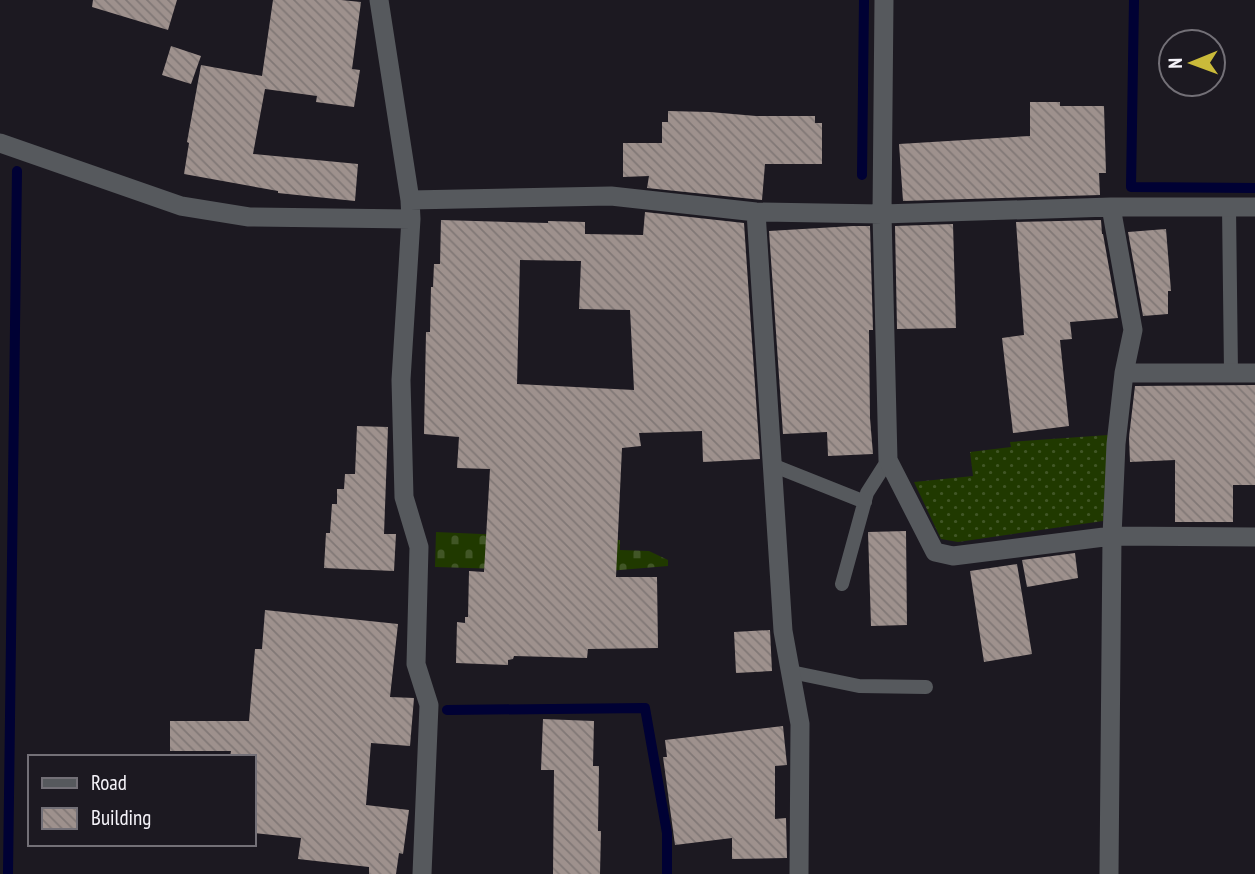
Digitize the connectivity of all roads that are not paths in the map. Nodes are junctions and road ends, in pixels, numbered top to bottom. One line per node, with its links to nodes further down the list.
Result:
1 (379, 0): 7 (street)
2 (884, 0): 9 (street)
3 (0, 143): 7 (street)
4 (1111, 207): 5 (street); 9 (street); 10 (street)
5 (1229, 207): 6 (street); 11 (lane)
6 (1255, 207)
7 (411, 210): 8 (street); 21 (street)
8 (756, 212): 9 (street); 14 (street)
9 (882, 214): 13 (street)
10 (1124, 373): 11 (street); 16 (street)
11 (1231, 373): 12 (street)
12 (1255, 373)
13 (888, 460): 15 (lane); 16 (street)
14 (772, 465): 15 (lane); 19 (street)
15 (865, 502): 18 (lane)
16 (1112, 536): 17 (street); 23 (street)
17 (1255, 537)
18 (842, 584)
19 (791, 671): 20 (lane); 22 (street)
20 (926, 687)
21 (422, 874)
22 (799, 874)
23 (1109, 874)

